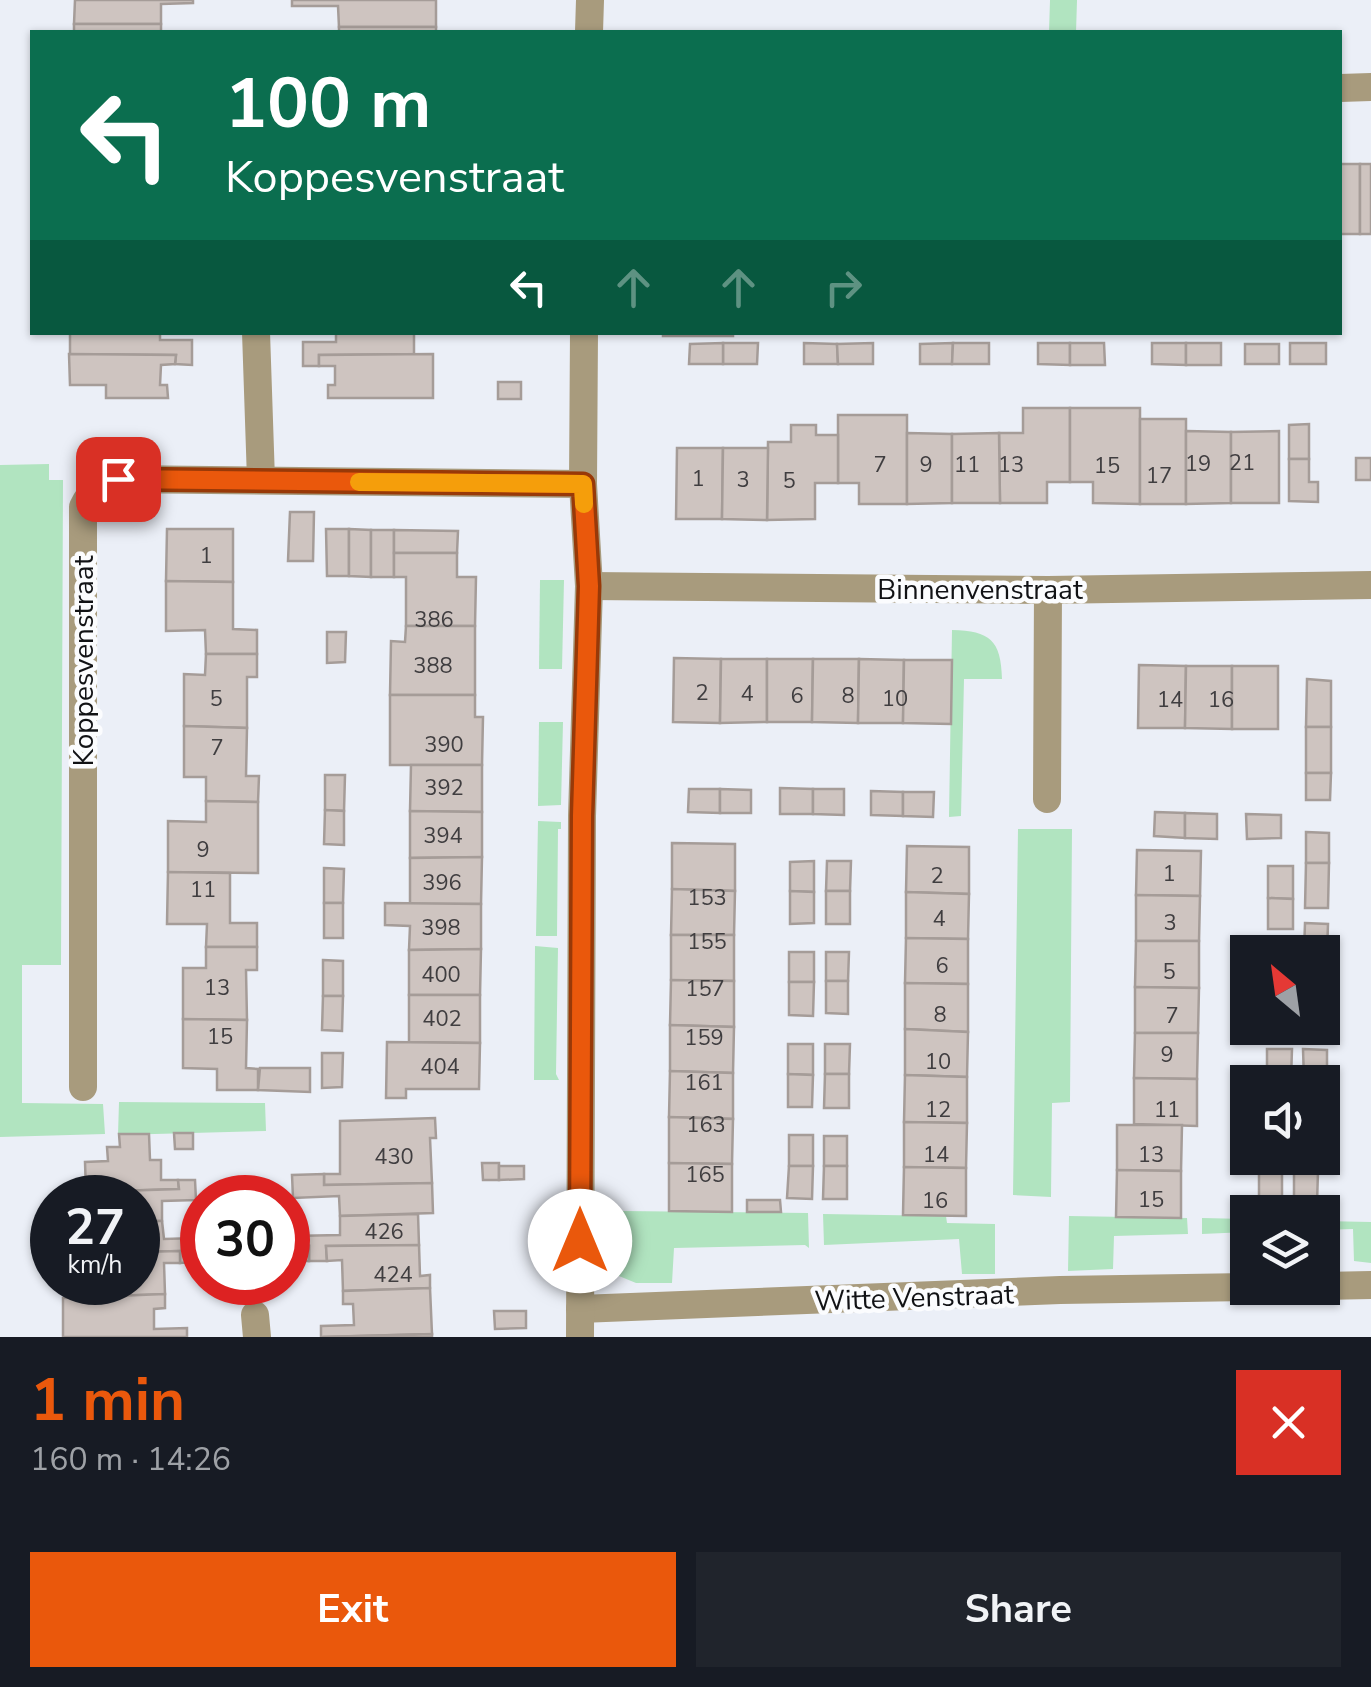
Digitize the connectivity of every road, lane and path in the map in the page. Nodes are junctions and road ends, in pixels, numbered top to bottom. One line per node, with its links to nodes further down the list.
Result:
1 (590, 0): 2 (street)
2 (589, 30)
3 (1371, 87): 4 (street)
4 (1342, 88)
5 (256, 335): 7 (street)
6 (584, 335): 8 (street)
7 (260, 480): 8 (street, Koppesvenstraat); 13 (street, Koppesvenstraat)
8 (583, 484): 10 (street)
9 (1371, 584): 11 (street, Binnenvenstraat)
10 (589, 586): 11 (street, Binnenvenstraat); 17 (street)
11 (1048, 590): 12 (street)
12 (1047, 799)
13 (83, 1088)
14 (1371, 1285): 15 (street)
15 (1340, 1286)
16 (1230, 1287): 17 (street, Witte Venstraat)
17 (580, 1323)

